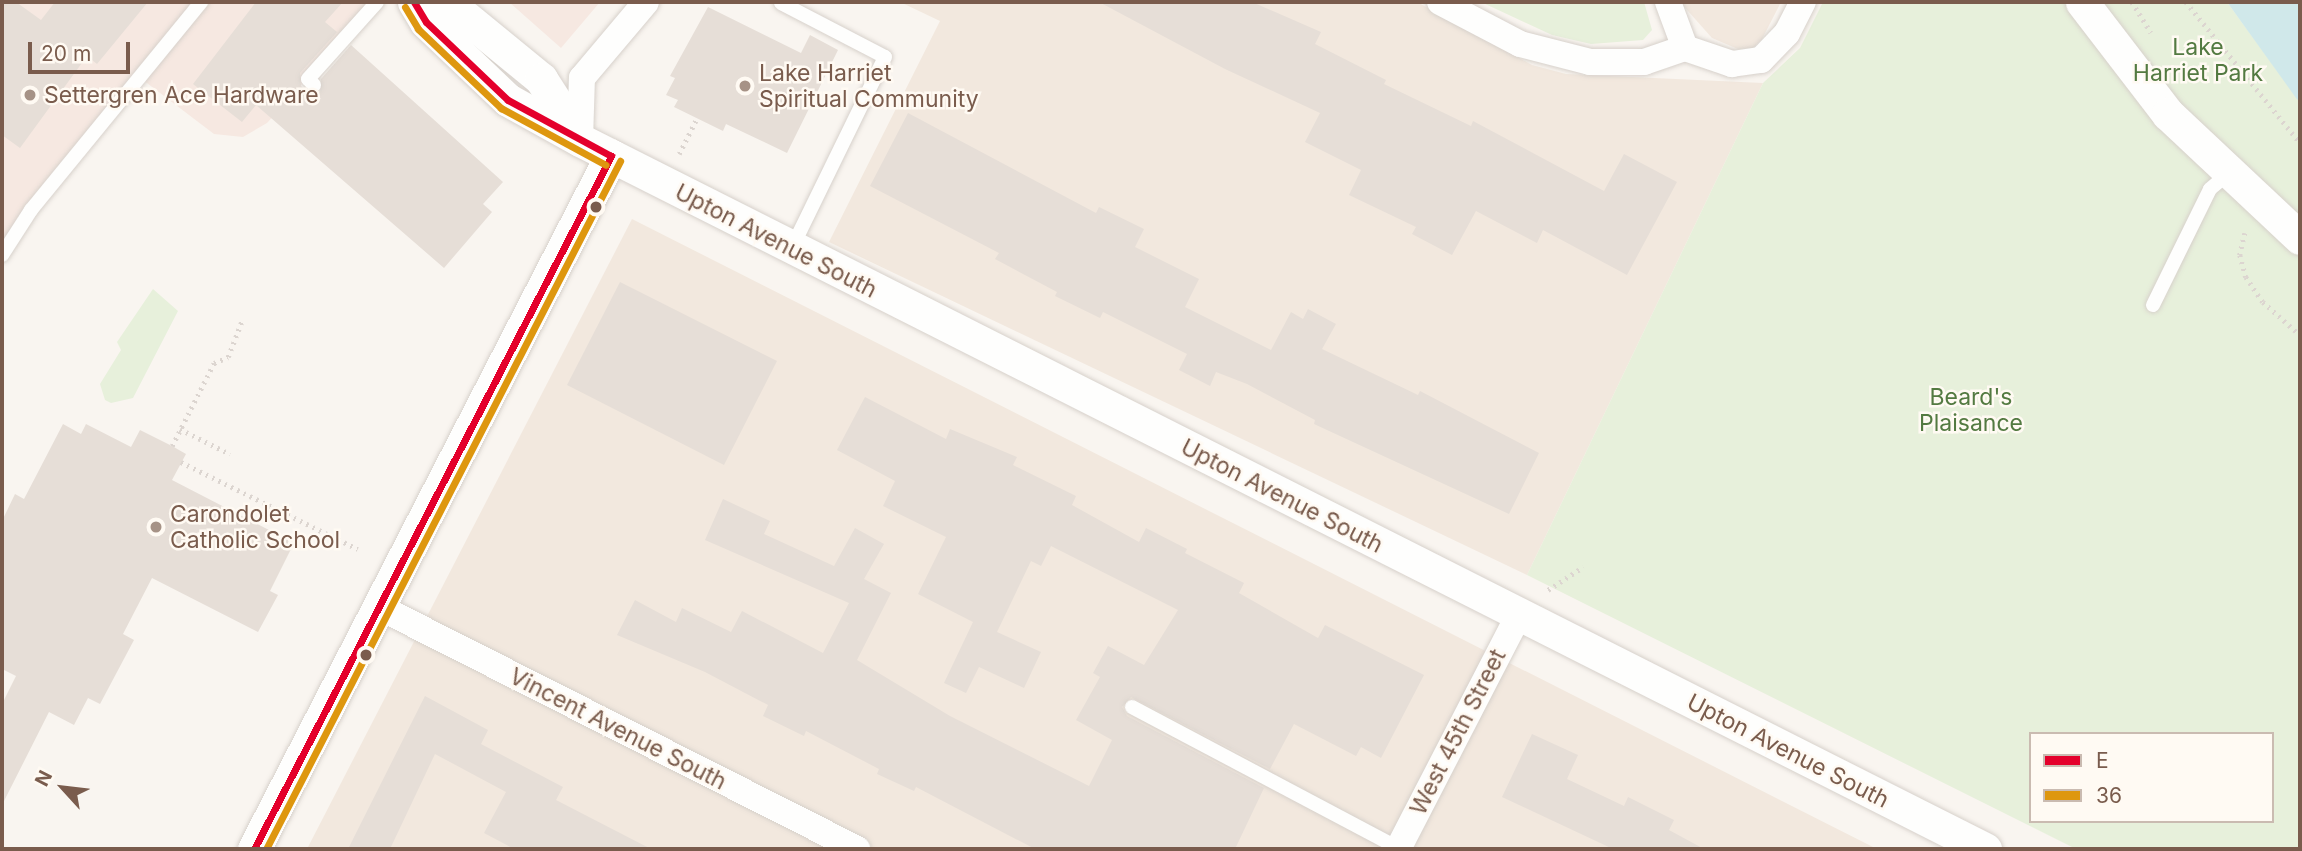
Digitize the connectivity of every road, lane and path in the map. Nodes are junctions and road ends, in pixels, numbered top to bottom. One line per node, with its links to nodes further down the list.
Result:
1 (201, 2): 23 (lane)
2 (377, 2): 13 (lane)
3 (414, 2): 15 (street, Upton Avenue South)
4 (446, 2): 15 (street)
5 (646, 2): 15 (street)
6 (1440, 2): 12 (street)
7 (1668, 2): 12 (street)
8 (1803, 2): 12 (street)
9 (2082, 2): 19 (street)
10 (2186, 2): 16 (path)
11 (781, 3): 22 (lane)
12 (1685, 48)
13 (314, 85)
14 (697, 118): 17 (path)
15 (580, 140): 18 (street, Upton Avenue South)
16 (2300, 143)
17 (679, 154)
18 (611, 156): 22 (street, Upton Avenue South); 34 (street)
19 (2228, 174): 21 (street); 24 (lane)
20 (2246, 227): 26 (path)
21 (2300, 238)
22 (791, 250): 35 (street, Upton Avenue South)
23 (2, 255)
24 (2153, 305)
25 (242, 320): 27 (path)
26 (2300, 335)
27 (180, 429): 28 (path); 29 (path)
28 (172, 446)
29 (230, 453)
30 (181, 462): 31 (path)
31 (358, 549)
32 (1583, 566): 33 (path)
33 (1548, 590)
34 (379, 607): 38 (street); 39 (street, Vincent Avenue South)
35 (1519, 615): 37 (street, West 45th Street); 40 (street, Upton Avenue South)
36 (1132, 707): 37 (lane)
37 (1398, 848)
38 (254, 849)
39 (857, 849)
40 (1985, 849)

